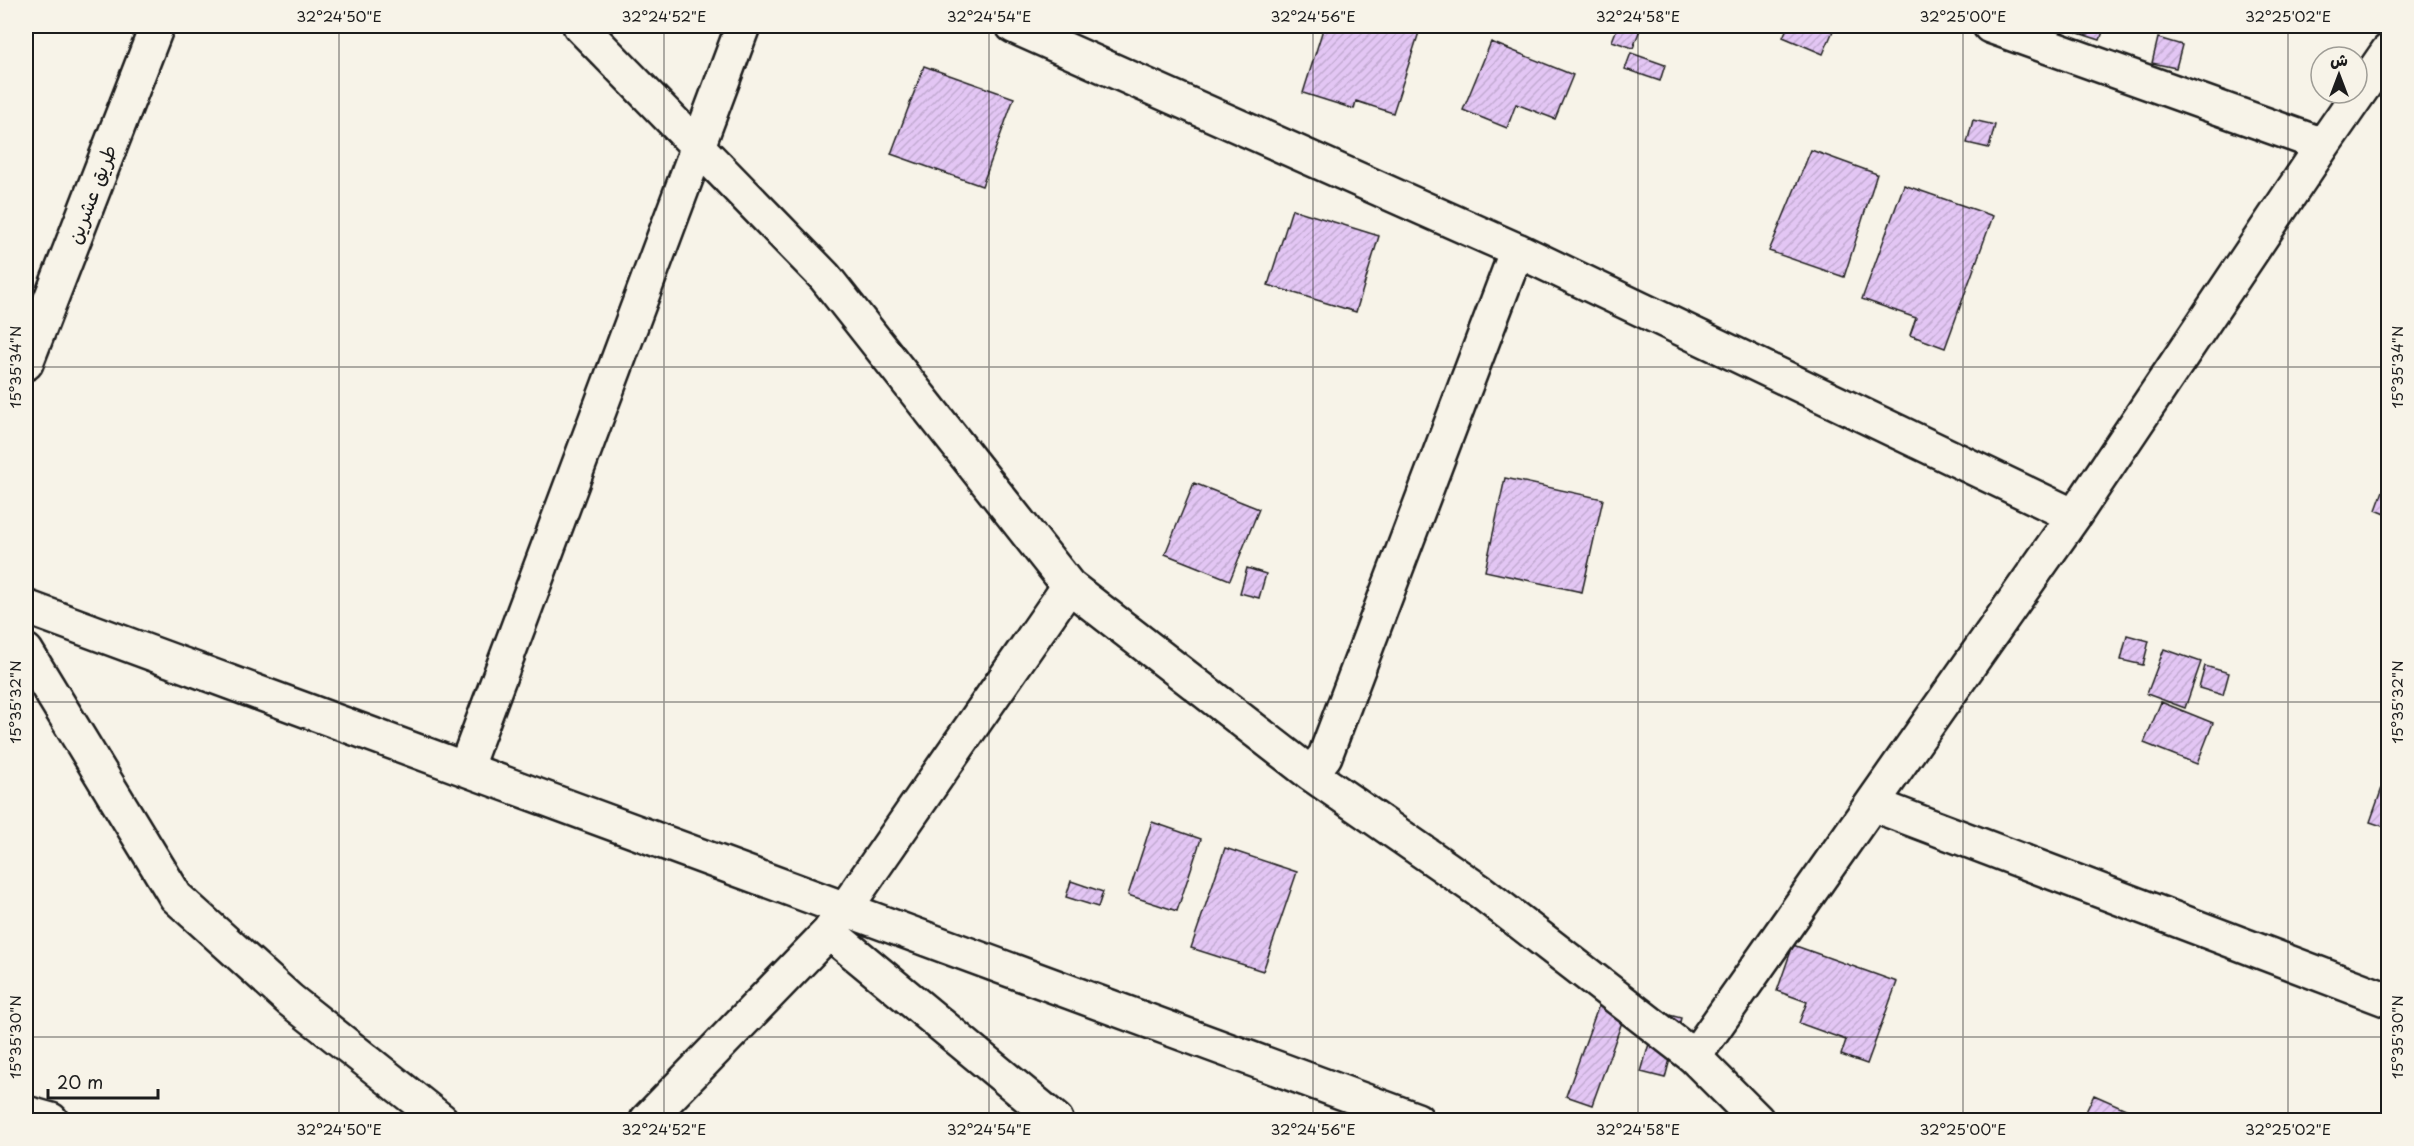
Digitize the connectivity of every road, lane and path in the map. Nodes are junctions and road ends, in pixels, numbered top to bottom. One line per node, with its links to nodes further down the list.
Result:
1 (157, 26): 10 (street, طريق عشرين)
2 (580, 26): 8 (street)
3 (743, 26): 8 (street)
4 (1013, 26): 9 (street)
5 (1990, 26): 7 (street)
6 (2388, 51): 7 (street)
7 (2323, 145): 11 (street)
8 (698, 147): 12 (street); 15 (street)
9 (1517, 250): 11 (street); 16 (street)
10 (26, 363)
11 (2074, 516): 17 (street)
12 (1069, 586): 16 (street); 18 (street)
13 (26, 607): 15 (street)
14 (26, 651): 23 (street)
15 (465, 769): 18 (street)
16 (1311, 774): 20 (street)
17 (1872, 804): 19 (street); 20 (street)
18 (837, 921): 24 (street); 25 (street); 26 (street)
19 (2388, 1000)
20 (1695, 1057): 27 (street)
21 (26, 1113): 22 (street)
22 (51, 1120)
23 (441, 1120)
24 (647, 1120)
25 (1056, 1120)
26 (1417, 1120)
27 (1757, 1120)

